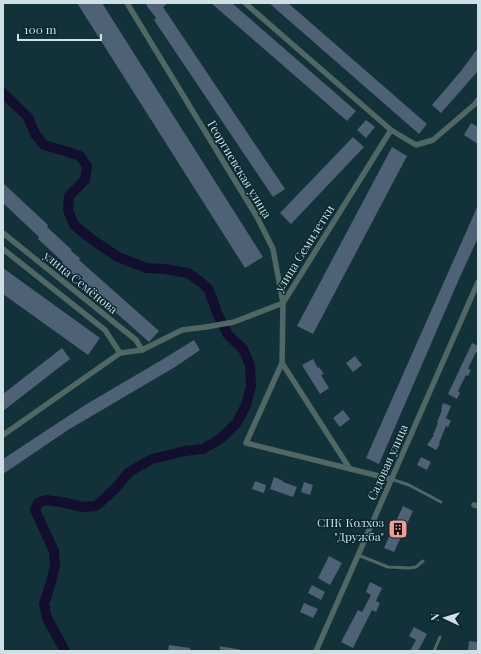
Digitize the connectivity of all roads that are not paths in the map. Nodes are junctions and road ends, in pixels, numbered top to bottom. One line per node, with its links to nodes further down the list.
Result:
1 (127, 3): 8 (street, Георгиевская улица)
2 (245, 3): 4 (street)
3 (477, 104): 4 (street)
4 (391, 130): 8 (street, улица Семилетки)
5 (3, 233): 9 (street, улица Семёнова)
6 (3, 249): 10 (street, улица Семёнова)
7 (478, 282): 14 (street, Садовая улица)
8 (283, 303): 9 (street, улица Семилетки); 11 (street, Георгиевская улица)
9 (142, 350): 10 (street, улица Семилетки)
10 (120, 352): 12 (street)
11 (282, 363): 13 (street); 13 (street, Георгиевская улица)
12 (3, 435)
13 (350, 470): 14 (street, Георгиевская улица)
14 (391, 479): 15 (lane); 16 (street, Садовая улица)
15 (441, 502)
16 (358, 555): 17 (lane); 21 (street, Садовая улица)
17 (423, 561)
18 (440, 637): 22 (lane)
19 (221, 648): 20 (lane)
20 (239, 651)
21 (316, 651)
22 (434, 651)

